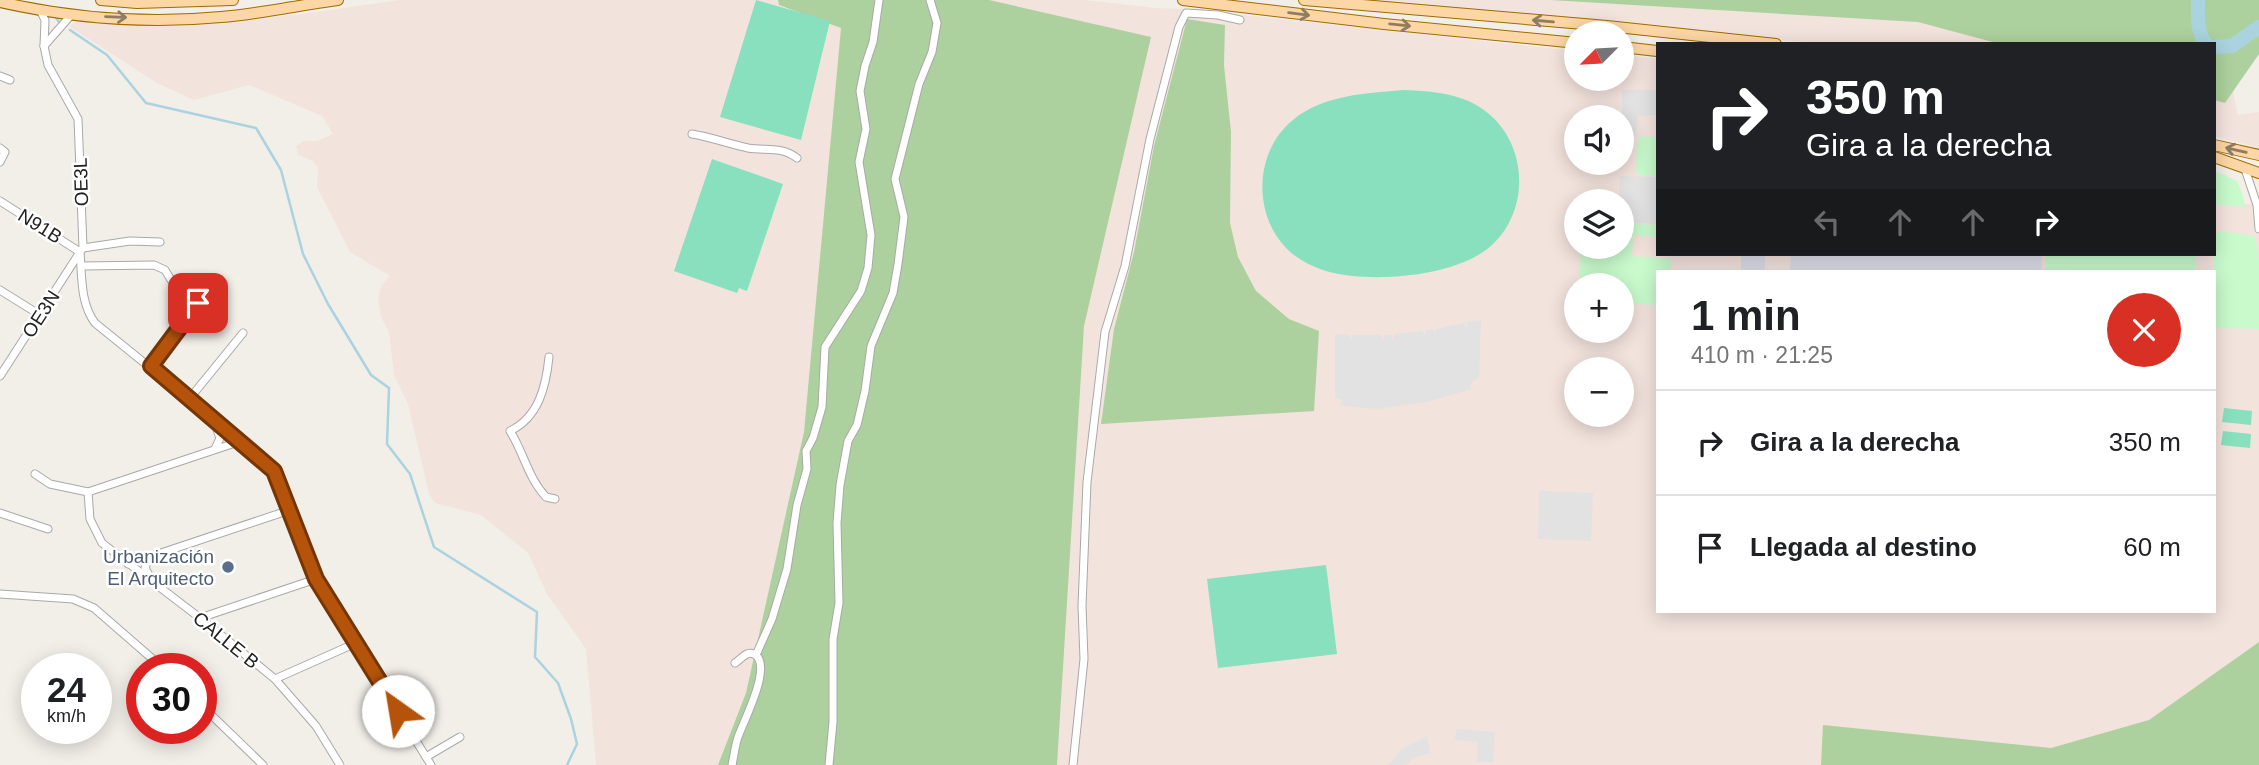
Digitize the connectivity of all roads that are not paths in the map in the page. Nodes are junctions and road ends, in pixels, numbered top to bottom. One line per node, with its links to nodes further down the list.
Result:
1 (101, 0): 2 (main road)
2 (233, 0)
3 (338, 0): 10 (main road, one-way to 3)
4 (879, 0): 59 (street)
5 (930, 0): 69 (street)
6 (1183, 0): 12 (main road, one-way to 12)
7 (1304, 0): 13 (main road, one-way to 7)
8 (0, 2): 9 (main road)
9 (40, 10): 10 (main road); 14 (street, OE3L)
10 (72, 14): 14 (street)
11 (1240, 20): 70 (street)
12 (1564, 42)
13 (1757, 42)
14 (44, 46): 31 (street, OE3L)
15 (1634, 48): 16 (main road)
16 (1656, 51)
17 (0, 76): 18 (street)
18 (10, 80)
19 (692, 134): 23 (street)
20 (2216, 145): 22 (main road, one-way to 20)
21 (2, 150): 25 (street)
22 (2259, 155)
23 (797, 158)
24 (2216, 158): 26 (main road)
25 (0, 162)
26 (2245, 169): 27 (main road); 29 (street)
27 (2259, 173)
28 (0, 201): 31 (street, N91B)
29 (2259, 229)
30 (160, 242): 31 (street)
31 (82, 250): 32 (street, OE3L); 36 (street, OE3N)
32 (82, 265): 33 (street); 39 (street, OE3L)
33 (171, 280)
34 (0, 290): 36 (street)
35 (198, 303): 39 (street)
36 (40, 315): 40 (street, OE3N)
37 (243, 333): 41 (street)
38 (549, 357): 47 (street)
39 (151, 366): 41 (street)
40 (0, 376)
41 (190, 398): 42 (street)
42 (209, 415): 43 (street); 44 (street)
43 (242, 441): 44 (street); 48 (street)
44 (214, 451): 46 (street)
45 (35, 474): 46 (street)
46 (88, 492): 52 (street, CALLE B)
47 (555, 499)
48 (290, 510): 51 (street); 53 (street)
49 (0, 513): 50 (street)
50 (48, 529)
51 (153, 555): 52 (street); 54 (street)
52 (128, 564): 54 (street, CALLE B)
53 (316, 579): 56 (street); 57 (street)
54 (153, 583): 56 (street, CALLE B)
55 (0, 594): 58 (street)
56 (200, 618): 61 (street, CALLE B)
57 (356, 643): 61 (street); 64 (street)
58 (146, 653)
59 (755, 656): 60 (street); 68 (street)
60 (735, 663)
61 (275, 679): 66 (street, CALLE B)
62 (217, 720): 65 (street)
63 (460, 737): 64 (street)
64 (426, 757): 67 (street)
65 (263, 765)
66 (340, 765)
67 (431, 765)
68 (732, 765)
69 (829, 765)
70 (1073, 765)

